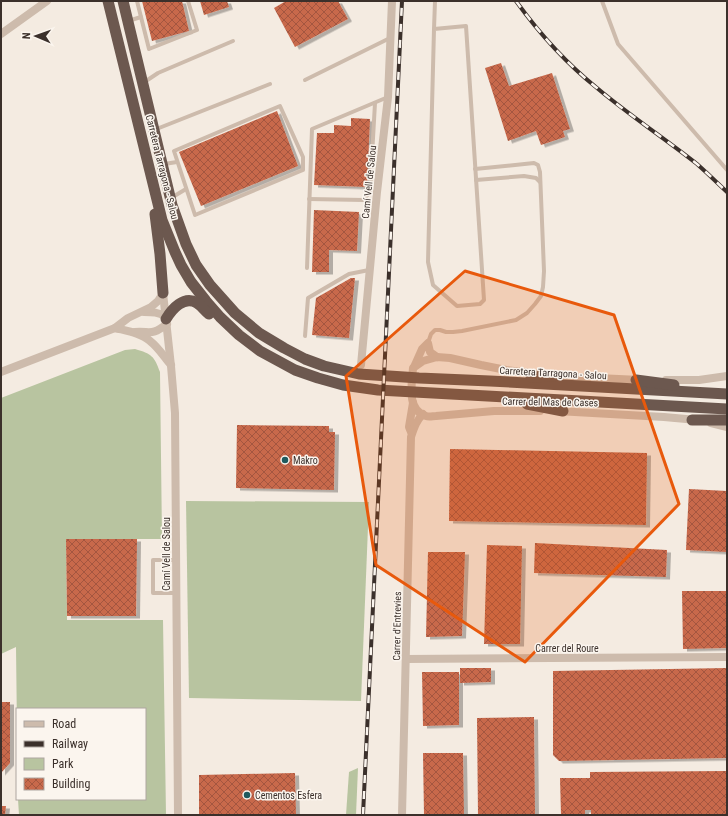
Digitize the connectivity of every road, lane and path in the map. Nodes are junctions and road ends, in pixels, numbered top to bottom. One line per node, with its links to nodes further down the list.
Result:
1 (47, 1): 12 (street)
2 (108, 1): 25 (highway, Carretera Tarragona - Salou)
3 (123, 1): 10 (highway, Carretera Tarragona - Salou)
4 (137, 1): 9 (lane)
5 (188, 1): 9 (lane)
6 (392, 1): 13 (street, Camí Vell de Salou)
7 (435, 1): 11 (lane)
8 (602, 1): 24 (lane)
9 (141, 17): 10 (lane)
10 (128, 22): 16 (highway, Carretera Tarragona - Salou)
11 (434, 28): 23 (lane); 26 (lane)
12 (1, 34)
13 (390, 38): 15 (lane); 18 (street, Camí Vell de Salou)
14 (233, 41): 16 (lane)
15 (305, 80)
16 (142, 83): 20 (highway, Carretera Tarragona - Salou)
17 (270, 84): 20 (lane)
18 (388, 97): 19 (lane); 32 (street, Camí Vell de Salou)
19 (375, 103): 30 (lane); 30 (lane)
20 (154, 130): 22 (highway, Carretera Tarragona - Salou)
21 (178, 162): 22 (lane); 28 (lane); 28 (lane)
22 (162, 164): 29 (highway, Carretera Tarragona - Salou)
23 (475, 169): 26 (lane); 27 (lane)
24 (727, 170)
25 (151, 180): 33 (highway); 38 (highway, Carretera Tarragona - Salou)
26 (476, 180): 27 (lane)
27 (540, 182): 40 (lane)
28 (186, 189): 29 (lane)
29 (171, 198): 44 (highway, Carretera Tarragona - Salou)
30 (309, 199): 31 (lane)
31 (307, 268)
32 (370, 270): 39 (lane); 44 (street, Camí Vell de Salou)
33 (163, 293): 34 (street); 35 (street, Camí Vell de Salou)
34 (142, 312): 35 (street); 36 (street)
35 (166, 320): 37 (street); 38 (highway); 42 (street, Camí Vell de Salou)
36 (115, 328): 37 (street); 45 (street)
37 (130, 332): 42 (street)
38 (239, 335): 52 (highway, Carretera Tarragona - Salou)
39 (305, 336)
40 (428, 343): 41 (street); 43 (street)
41 (438, 357): 43 (street); 46 (street)
42 (171, 366): 61 (street, Camí Vell de Salou)
43 (414, 368): 53 (street)
44 (363, 370): 49 (highway, Carretera Tarragona - Salou)
45 (1, 372)
46 (554, 376): 48 (street); 49 (highway)
47 (727, 376): 48 (street)
48 (636, 380): 50 (highway)
49 (490, 381): 50 (highway, Carretera Tarragona - Salou)
50 (712, 394): 51 (highway, Carretera Tarragona - Salou)
51 (727, 394)
52 (476, 395): 54 (highway); 55 (highway)
53 (413, 403): 56 (street); 60 (street, Carrer d'Entrevies)
54 (727, 409)
55 (563, 411): 56 (street, Carrer del Mas de Cases); 57 (street, Carrer del Mas de Cases)
56 (423, 414): 60 (street, Carrer d'Entrevies)
57 (692, 420): 58 (highway); 59 (street, Carrer del Mas de Cases)
58 (727, 420)
59 (727, 427)
60 (412, 437): 64 (street, Carrer d'Entrevies)
61 (176, 560): 62 (street, Camí Vell de Salou); 62 (lane)
62 (176, 593): 65 (street, Camí Vell de Salou)
63 (727, 657): 64 (street, Carrer del Roure)
64 (406, 659): 66 (street, Carrer d'Entrevies)
65 (178, 815)
66 (402, 815)

